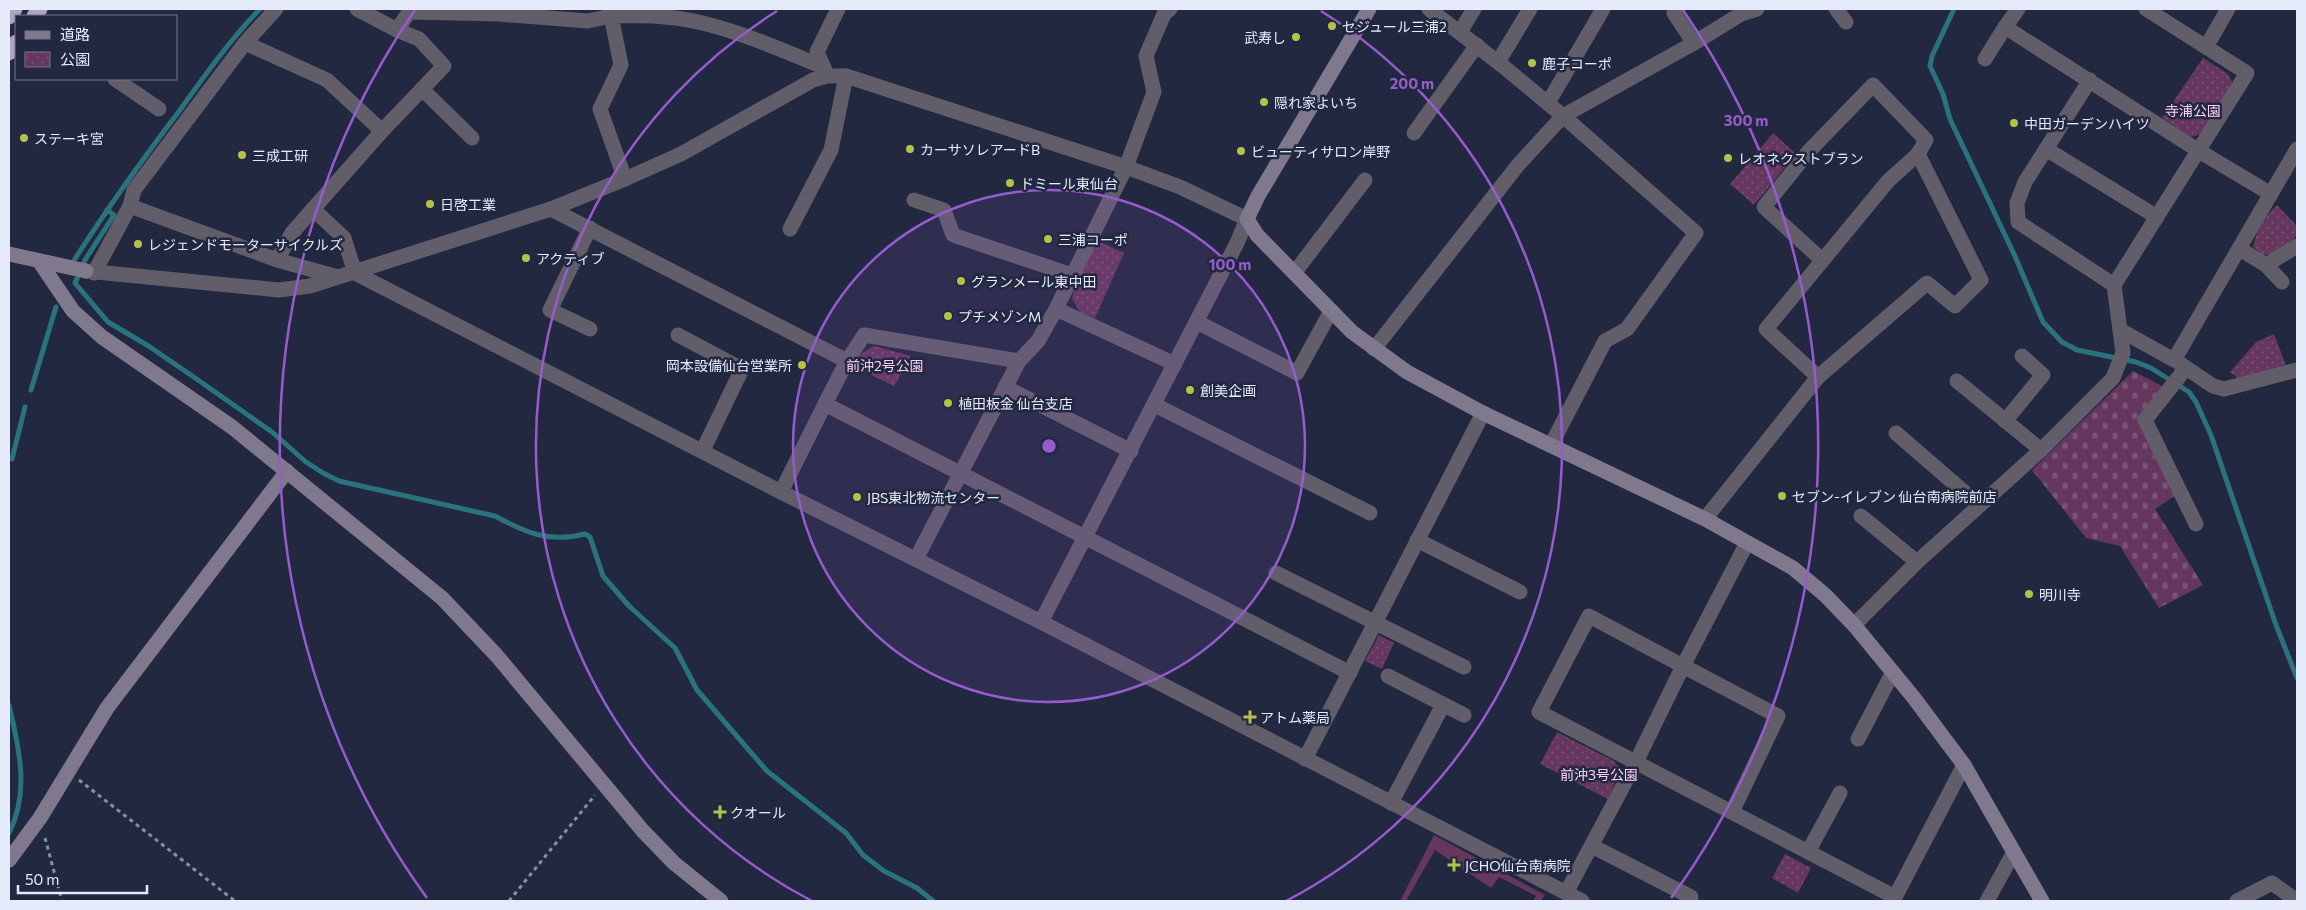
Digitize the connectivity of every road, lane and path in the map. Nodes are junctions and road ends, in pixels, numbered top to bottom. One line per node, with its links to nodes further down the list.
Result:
1 (15, 9): 20 (highway)
2 (276, 9): 25 (street)
3 (357, 9): 23 (street)
4 (838, 9): 31 (street)
5 (1170, 9): 46 (street)
6 (1369, 9): 55 (street)
7 (1429, 9): 24 (street)
8 (1474, 9): 24 (street)
9 (1530, 9): 30 (street)
10 (1603, 9): 36 (street)
11 (1676, 9): 26 (street)
12 (1836, 9): 21 (street)
13 (2018, 9): 22 (street)
14 (2146, 9): 28 (street)
15 (2228, 9): 28 (street)
16 (410, 10): 18 (street); 23 (street)
17 (1752, 10): 26 (street)
18 (499, 11): 19 (street)
19 (610, 12): 31 (street); 47 (street)
20 (9, 17)
21 (1846, 22)
22 (2006, 27): 29 (street); 34 (street)
23 (397, 30): 35 (street)
24 (1460, 32): 27 (street)
25 (245, 43): 39 (street); 51 (street)
26 (1694, 43): 38 (street)
27 (1477, 45): 30 (street); 40 (street)
28 (2206, 47): 44 (street)
29 (1985, 58)
30 (1498, 62): 36 (street)
31 (825, 72): 32 (street); 47 (street)
32 (846, 76): 46 (street); 57 (street)
33 (116, 80): 37 (street)
34 (2090, 80): 43 (street); 44 (street)
35 (422, 89): 39 (street); 41 (street)
36 (1548, 103): 38 (street)
37 (159, 109)
38 (1563, 116): 78 (street); 93 (street)
39 (382, 131): 52 (street)
40 (1414, 133)
41 (472, 138)
42 (2297, 148): 49 (street)
43 (2046, 149): 54 (street); 71 (street)
44 (2199, 151): 49 (street); 54 (street)
45 (1918, 154): 62 (street); 62 (street); 85 (street)
46 (1126, 167): 55 (street); 68 (street)
47 (625, 179): 53 (street)
48 (1365, 180): 66 (street)
49 (2272, 194): 59 (street)
50 (914, 200): 68 (street)
51 (130, 206): 61 (street); 65 (street)
52 (313, 209): 61 (street); 67 (street)
53 (551, 209): 56 (street); 67 (street)
54 (2157, 217): 71 (street)
55 (1247, 220): 66 (street); 74 (street)
56 (590, 228): 75 (street); 80 (street)
57 (790, 229)
58 (2297, 246): 64 (street)
59 (2240, 249): 64 (street); 84 (street)
60 (9, 254): 63 (street)
61 (277, 260): 69 (street)
62 (1822, 260): 85 (street)
63 (39, 261): 65 (street); 97 (street)
64 (2266, 265): 70 (street)
65 (90, 272): 69 (street)
66 (1295, 272): 73 (street)
67 (355, 273): 69 (street); 94 (street)
68 (1072, 275): 72 (street)
69 (338, 276)
70 (2282, 282)
71 (2114, 285): 76 (street)
72 (1056, 309): 81 (street); 82 (street)
73 (1331, 311): 74 (street); 78 (street)
74 (1197, 322): 82 (street)
75 (590, 329)
76 (2120, 330): 84 (street); 95 (street)
77 (678, 335): 94 (street)
78 (1374, 350): 90 (street)
79 (2022, 356): 91 (street)
80 (847, 361): 81 (street); 88 (street)
81 (1019, 361): 87 (street)
82 (1175, 364): 89 (street)
83 (2297, 370): 84 (street)
84 (2178, 373): 104 (street)
85 (1818, 378): 103 (street)
86 (1957, 381): 91 (street)
87 (1005, 387): 96 (street); 98 (street)
88 (826, 404): 98 (street); 99 (street)
89 (1155, 405): 96 (street); 101 (street)
90 (1483, 413): 93 (street); 106 (street)
91 (2005, 420): 95 (street)
92 (1896, 433): 100 (street)
93 (1551, 445): 103 (street)
94 (703, 450): 99 (street)
95 (2041, 450): 100 (street)
96 (1131, 452): 105 (street)
97 (287, 471): 126 (street); 127 (street)
98 (960, 474): 105 (street); 108 (street)
99 (781, 492): 108 (street)
100 (1978, 506): 109 (street)
101 (1370, 513)
102 (1861, 516): 109 (street)
103 (1704, 519): 107 (street)
104 (2196, 524)
105 (1086, 538): 112 (street); 118 (street)
106 (1417, 540): 111 (street); 113 (street)
107 (1748, 543): 114 (street); 115 (street)
108 (916, 559): 112 (street)
109 (1917, 562): 114 (street)
110 (1276, 573): 113 (street)
111 (1520, 592)
112 (1041, 622): 123 (street)
113 (1375, 623): 116 (street); 118 (street)
114 (1854, 625): 117 (street)
115 (1683, 666): 124 (street); 124 (street); 130 (street)
116 (1464, 667)
117 (1893, 672): 122 (street); 125 (street)
118 (1350, 673): 123 (street)
119 (1388, 676): 120 (street)
120 (1443, 705): 121 (street); 129 (street)
121 (1464, 715)
122 (1858, 739)
123 (1305, 759): 129 (street)
124 (1636, 762): 130 (street); 132 (street)
125 (1964, 765): 134 (street); 138 (street)
126 (67, 773): 131 (street); 140 (path)
127 (603, 784): 141 (path); 142 (street)
128 (1840, 793): 133 (street)
129 (1391, 804): 136 (street)
130 (1732, 812): 133 (street)
131 (40, 818): 135 (street); 139 (path)
132 (1592, 846): 136 (street); 137 (street)
133 (1808, 852): 138 (street)
134 (2014, 852): 144 (street); 145 (street)
135 (9, 860)
136 (1566, 894): 143 (street)
137 (1691, 897)
138 (1894, 899)
139 (62, 901)
140 (234, 901)
141 (509, 901)
142 (721, 901)
143 (1582, 901)
144 (1988, 901)
145 (2042, 901)
146 (2237, 901): 147 (street)
147 (2297, 901)

